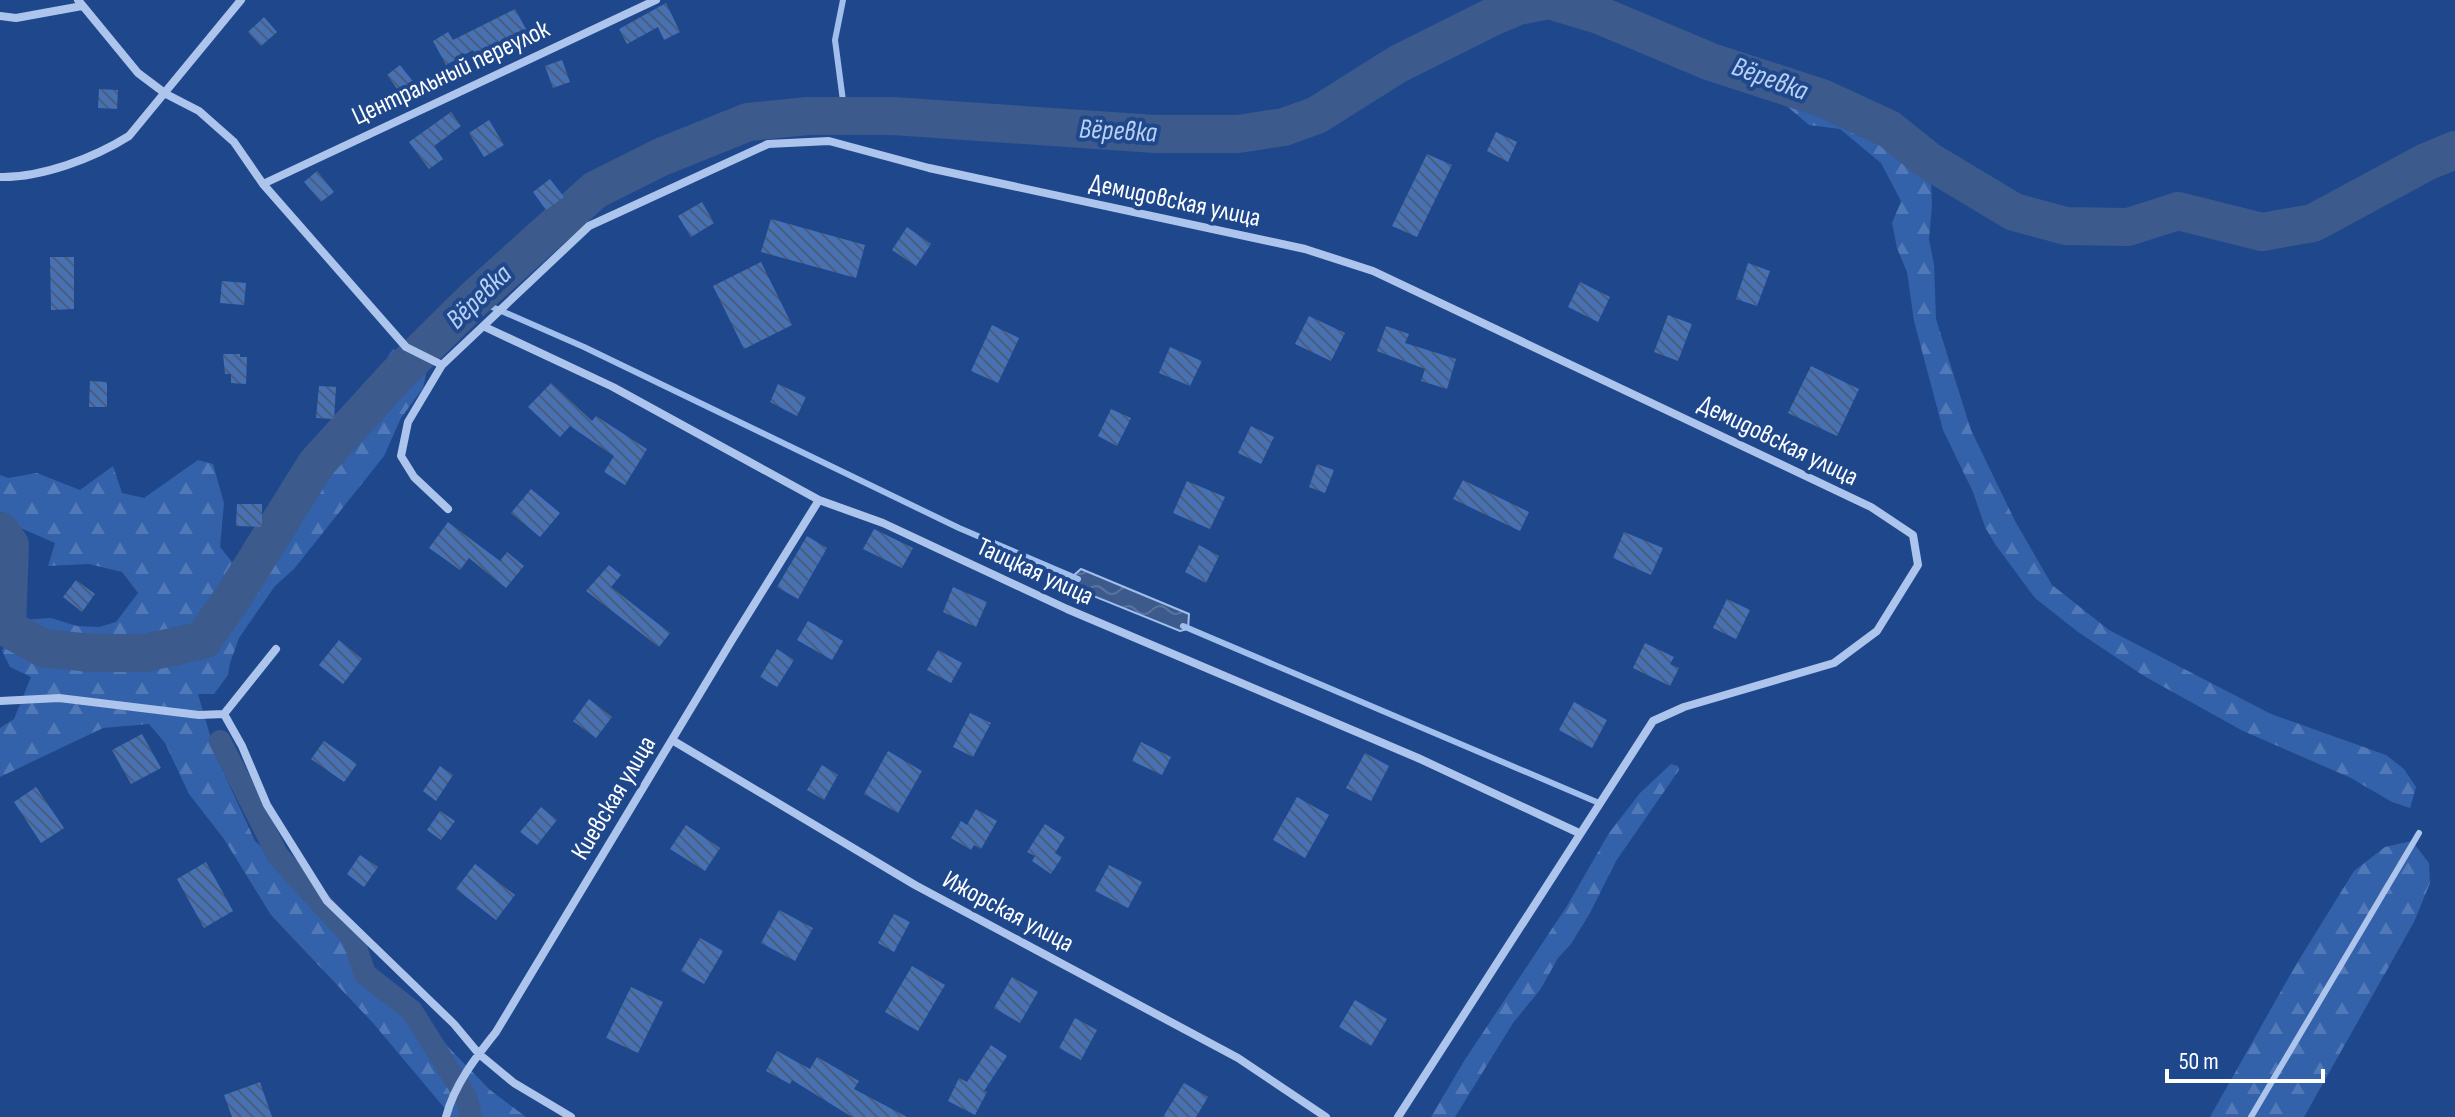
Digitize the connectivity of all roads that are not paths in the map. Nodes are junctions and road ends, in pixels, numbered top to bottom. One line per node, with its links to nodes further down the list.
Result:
1 (241, 0): 5 (street)
2 (656, 0): 7 (street, Центральный переулок)
3 (80, 3): 4 (street); 5 (street)
4 (0, 16)
5 (166, 94): 6 (street); 7 (street)
6 (0, 177)
7 (263, 184): 9 (street)
8 (485, 327): 9 (street, Демидовская улица); 10 (street, Таицкая улица); 16 (street, Демидовская улица)
9 (442, 365): 11 (street, Демидовская улица)
10 (819, 500): 15 (street, Киевская улица); 16 (street, Таицкая улица)
11 (448, 509)
12 (276, 649): 14 (street)
13 (0, 701): 14 (street)
14 (224, 714): 18 (street)
15 (672, 740): 18 (street, Киевская улица); 21 (street, Ижорская улица)
16 (1579, 833): 22 (street)
17 (2419, 833): 23 (lane)
18 (479, 1054): 19 (street, Киевская улица); 20 (street)
19 (446, 1117)
20 (571, 1117)
21 (1326, 1117)
22 (1398, 1117)
23 (2251, 1117)

